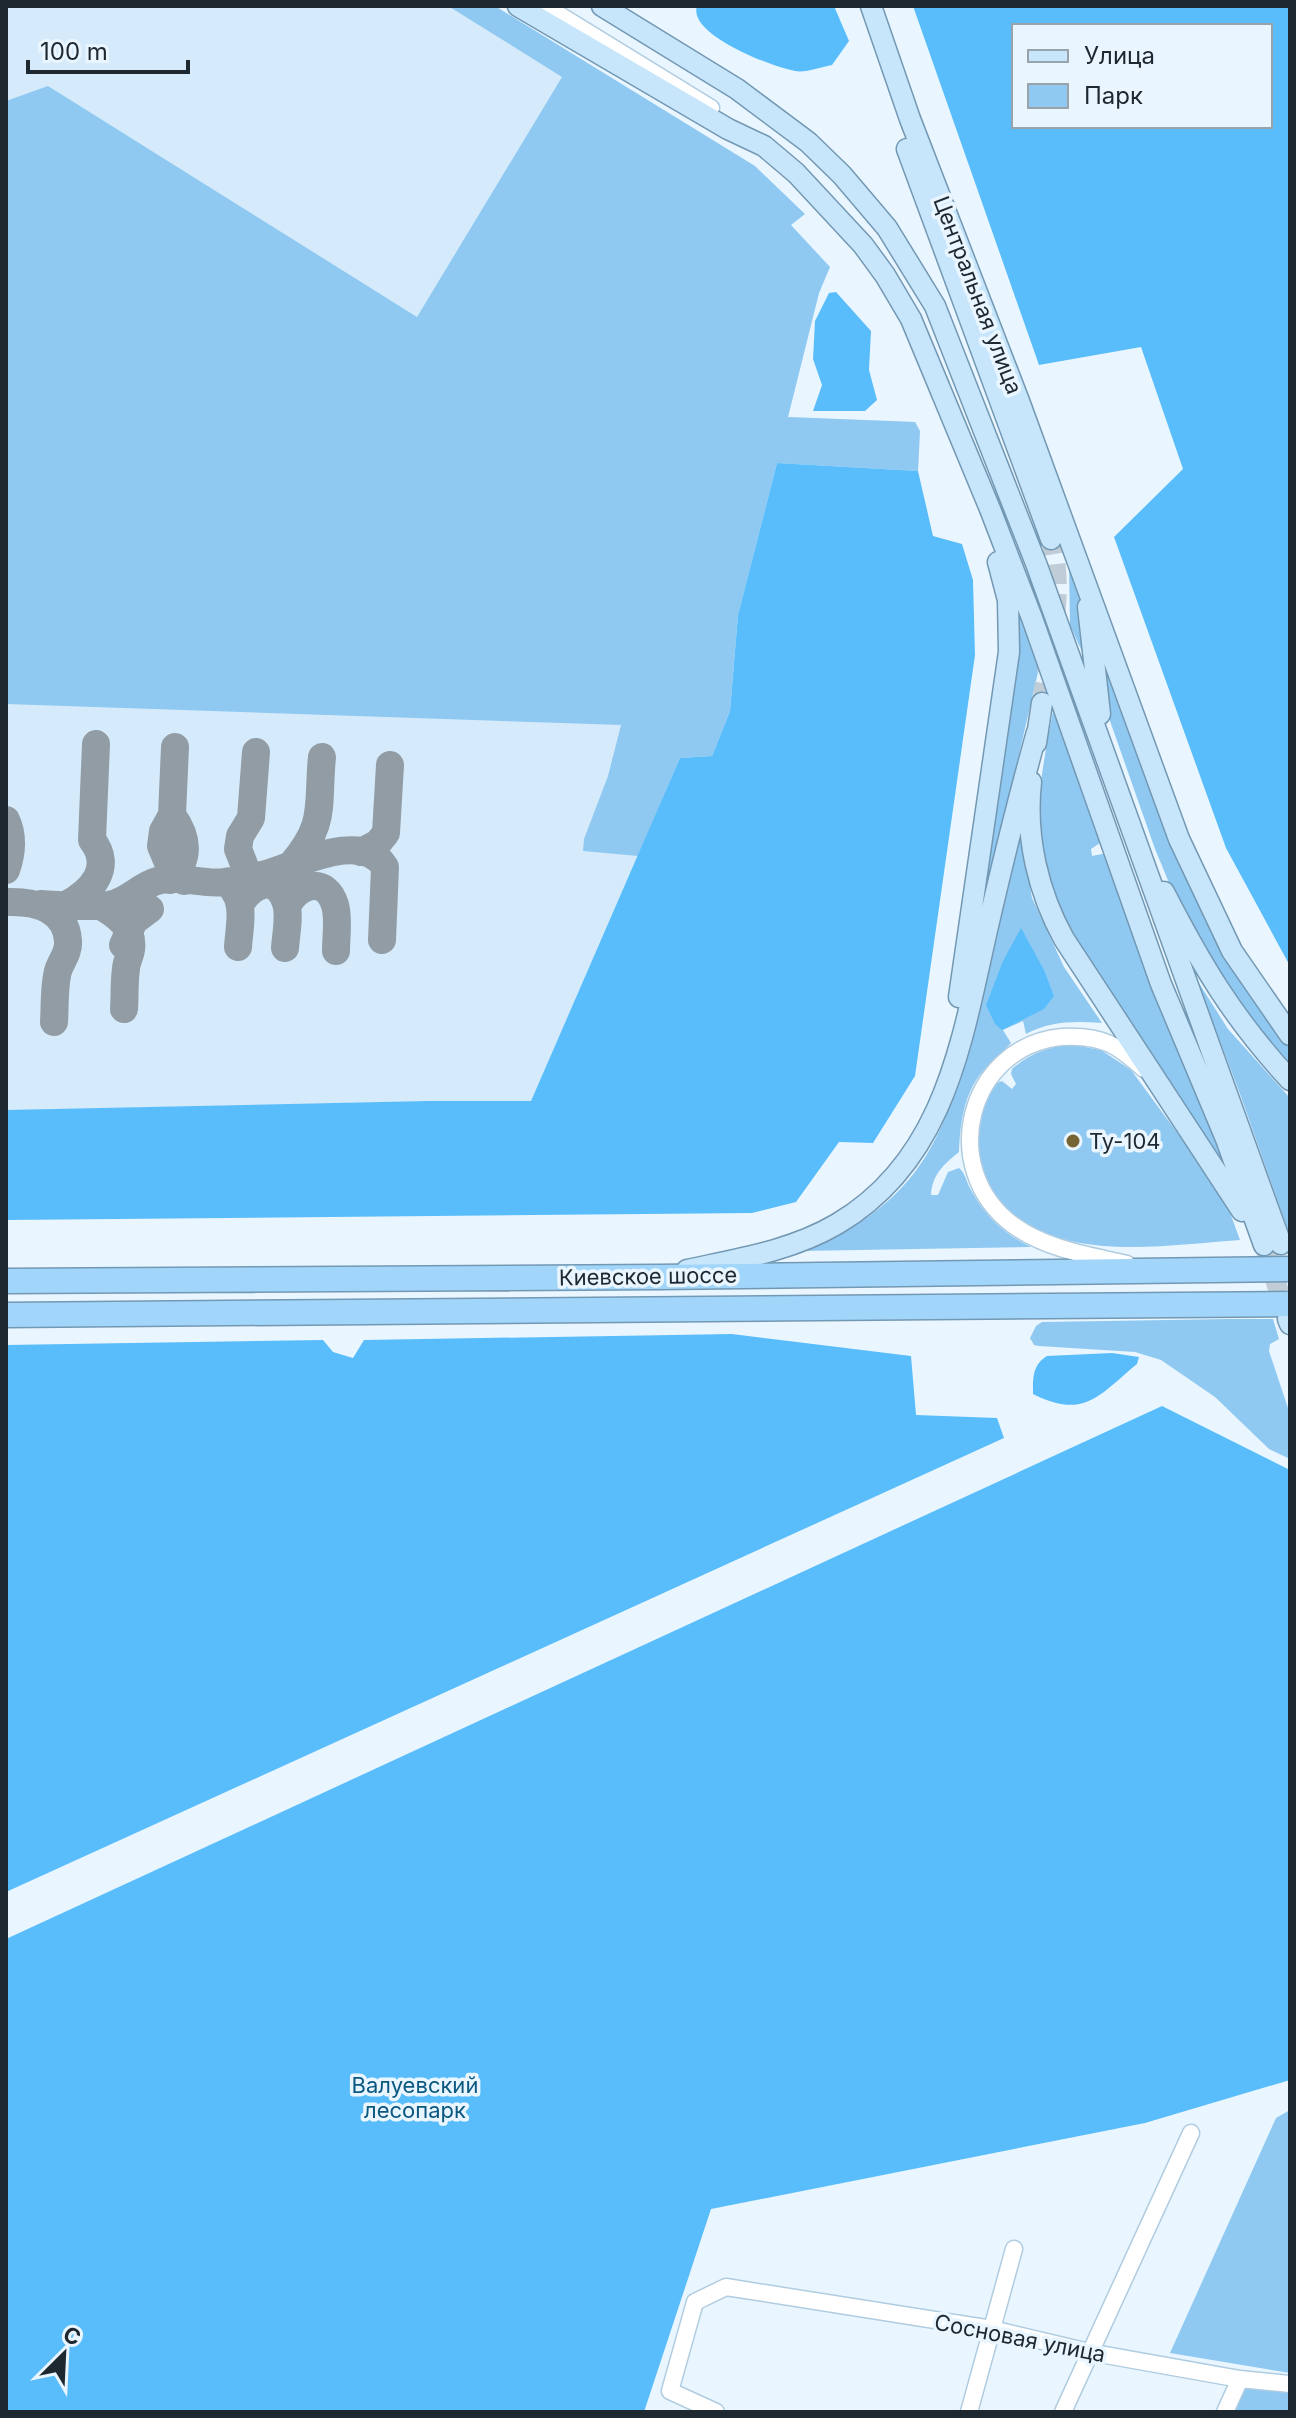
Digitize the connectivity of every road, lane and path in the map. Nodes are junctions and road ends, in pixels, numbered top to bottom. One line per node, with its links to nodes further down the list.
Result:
1 (518, 6): 6 (main road)
2 (545, 6): 6 (street)
3 (602, 6): 12 (main road)
4 (857, 6): 8 (main road, Центральная улица)
5 (871, 6): 9 (main road, Центральная улица)
6 (764, 146): 7 (main road)
7 (982, 491): 17 (main road); 18 (main road)
8 (1051, 539)
9 (1086, 583): 12 (main road); 14 (main road)
10 (1042, 703): 11 (main road)
11 (1037, 732): 15 (main road); 17 (main road)
12 (1109, 766): 13 (main road)
13 (1132, 833): 16 (main road); 18 (main road)
14 (1290, 1035)
15 (1156, 1079): 18 (main road); 19 (street)
16 (1290, 1080)
17 (946, 1088): 21 (main road)
18 (1272, 1244)
19 (1153, 1269): 20 (highway, Киевское шоссе); 21 (highway, Киевское шоссе)
20 (1290, 1269)
21 (659, 1277): 22 (highway, Киевское шоссе)
22 (6, 1281)
23 (6, 1315): 24 (highway, Киевское шоссе)
24 (1289, 1316)
25 (1191, 2133): 28 (street)
26 (1014, 2249): 27 (street)
27 (992, 2329): 28 (street, Сосновая улица); 31 (street, Сосновая улица); 32 (street)
28 (1089, 2352): 29 (street, Сосновая улица); 33 (street)
29 (1240, 2379): 30 (street, Сосновая улица); 34 (street)
30 (1290, 2384)
31 (716, 2412)
32 (969, 2412)
33 (1063, 2412)
34 (1225, 2412)

